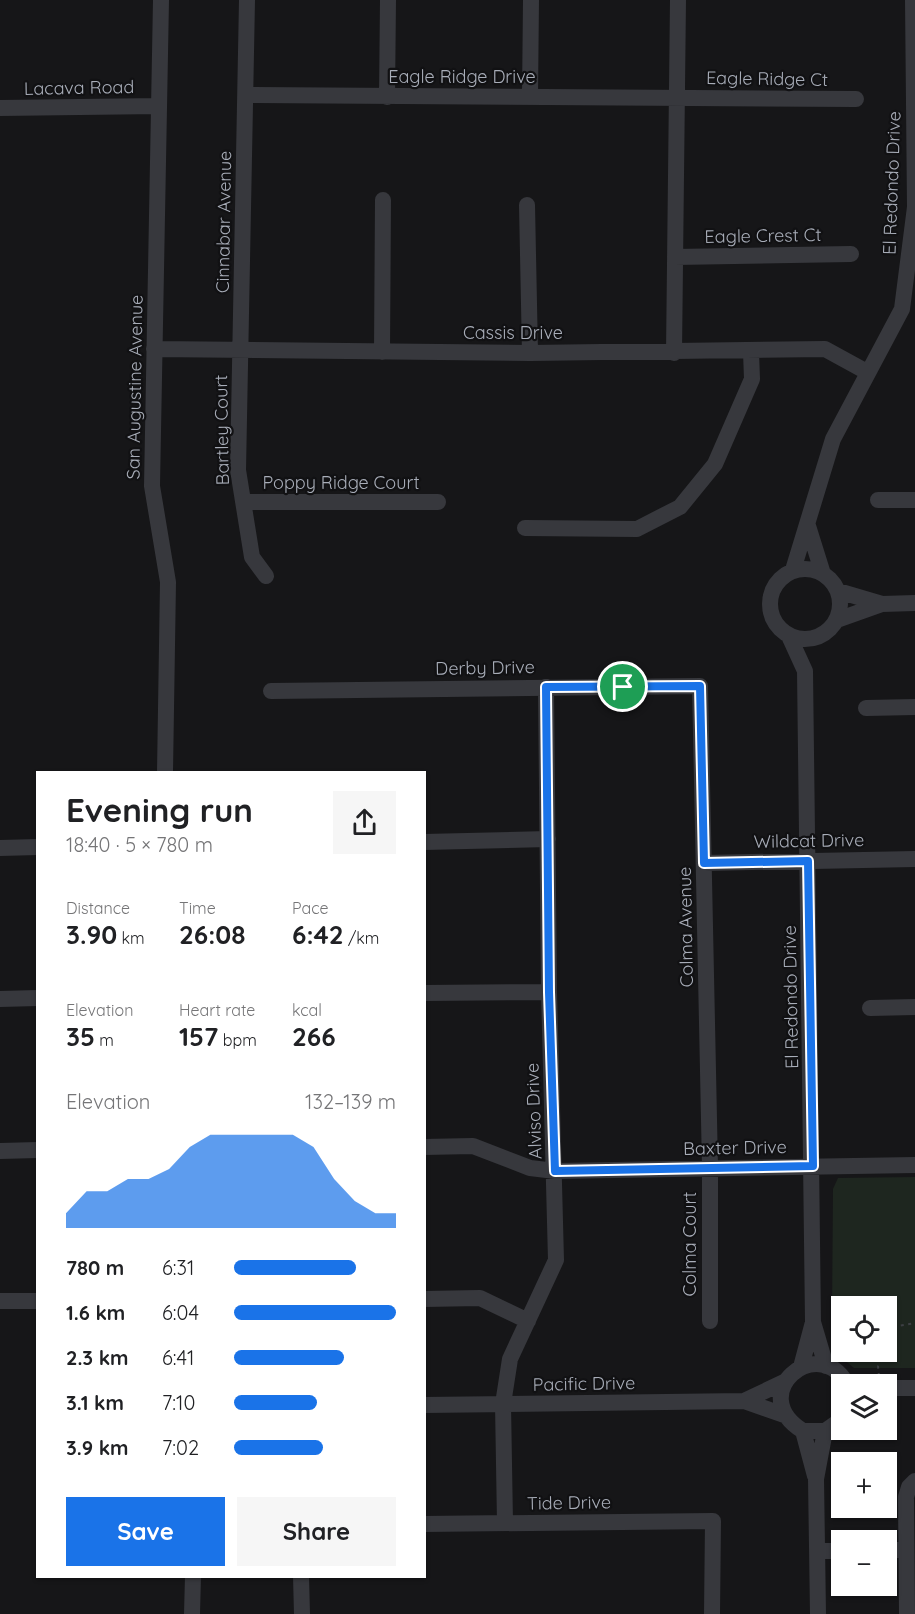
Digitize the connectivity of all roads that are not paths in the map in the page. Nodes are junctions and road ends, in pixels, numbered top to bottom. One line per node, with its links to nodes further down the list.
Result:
1 (161, 0): 12 (street, San Augustine Avenue)
2 (247, 0): 7 (street, Cinnabar Avenue)
3 (388, 0): 9 (street)
4 (531, 0): 8 (street)
5 (678, 0): 10 (street)
6 (913, 0): 16 (street, El Redondo Drive)
7 (246, 95): 9 (street, Eagle Ridge Drive); 20 (street, Cinnabar Avenue)
8 (530, 96): 9 (street, Eagle Ridge Drive); 10 (street, Eagle Ridge Drive)
9 (387, 97)
10 (678, 97): 11 (street, Eagle Ridge Ct); 18 (street)
11 (856, 99)
12 (159, 106): 13 (street, Lacava Road); 19 (street, San Augustine Avenue)
13 (0, 108)
14 (383, 200): 21 (street)
15 (527, 205): 24 (street)
16 (915, 207): 25 (street, El Redondo Drive)
17 (851, 254): 18 (street, Eagle Crest Ct)
18 (675, 257): 22 (street)
19 (154, 349): 20 (street, Cassis Drive); 47 (street, San Augustine Avenue)
20 (241, 350): 21 (street, Cassis Drive); 28 (street, Bartley Court)
21 (382, 352): 24 (street, Cassis Drive)
22 (674, 352): 23 (street, Cassis Drive); 24 (street, Cassis Drive)
23 (751, 352): 25 (street, Cassis Drive); 31 (street)
24 (530, 353)
25 (867, 372): 30 (street, El Redondo Drive)
26 (878, 500): 27 (street)
27 (915, 500)
28 (243, 502): 29 (street, Poppy Ridge Court); 34 (street, Bartley Court)
29 (438, 502)
30 (808, 526): 32 (street, El Redondo Drive); 33 (street)
31 (525, 528)
32 (793, 570): 33 (street); 39 (street)
33 (823, 574): 35 (street)
34 (266, 576)
35 (838, 591): 37 (street); 38 (street)
36 (915, 603): 37 (street)
37 (882, 604): 38 (street)
38 (837, 620): 40 (street)
39 (789, 636): 40 (street); 41 (street, El Redondo Drive)
40 (818, 637): 41 (street, El Redondo Drive)
41 (805, 671): 53 (street, El Redondo Drive)
42 (700, 686): 43 (street, Derby Drive); 54 (street, Colma Avenue)
43 (546, 687): 44 (street, Derby Drive); 48 (street, Alviso Drive)
44 (271, 691)
45 (915, 707): 46 (street)
46 (866, 708)
47 (165, 771)
48 (548, 839): 49 (street); 55 (street, Alviso Drive)
49 (426, 842)
50 (36, 847): 51 (street)
51 (0, 848)
52 (915, 859): 53 (street, Wildcat Drive)
53 (808, 861): 54 (street, Wildcat Drive); 65 (street, El Redondo Drive)
54 (704, 863): 66 (street, Colma Avenue)
55 (549, 992): 56 (street); 67 (street, Alviso Drive)
56 (426, 993)
57 (36, 998): 58 (street)
58 (0, 999)
59 (915, 1007): 60 (street)
60 (870, 1008)
61 (426, 1147): 67 (street, Baxter Drive)
62 (36, 1150): 63 (street)
63 (0, 1151)
64 (915, 1165): 65 (street, Baxter Drive)
65 (813, 1166): 66 (street, Baxter Drive); 73 (street, El Redondo Drive)
66 (710, 1167): 67 (street, Baxter Drive); 72 (street, Colma Court)
67 (555, 1171): 71 (street, Alviso Drive)
68 (426, 1299): 71 (street)
69 (0, 1301): 70 (street)
70 (36, 1301)
71 (528, 1320): 81 (street, Alviso Drive)
72 (710, 1320)
73 (813, 1322): 74 (street, El Redondo Drive); 75 (street, El Redondo Drive)
74 (826, 1366): 75 (street); 76 (street)
75 (801, 1367): 77 (street, Pacific Drive)
76 (840, 1374)
77 (784, 1382): 80 (street, Pacific Drive); 83 (street)
78 (897, 1388): 79 (street)
79 (915, 1388)
80 (744, 1401): 81 (street, Pacific Drive); 83 (street, Pacific Drive)
81 (503, 1404): 82 (street, Pacific Drive); 89 (street, Alviso Drive)
82 (426, 1405)
83 (784, 1415): 85 (street)
84 (831, 1427): 86 (street)
85 (803, 1431): 86 (street); 87 (street)
86 (825, 1431): 87 (street)
87 (816, 1479): 93 (street)
88 (914, 1482): 92 (street)
89 (506, 1523): 90 (street, Tide Drive); 99 (street, Tide Drive)
90 (426, 1524)
91 (897, 1550): 92 (street)
92 (906, 1550): 101 (street)
93 (818, 1551): 94 (street); 100 (street)
94 (831, 1551)
95 (193, 1578): 97 (street)
96 (301, 1578): 98 (street)
97 (192, 1614)
98 (302, 1614)
99 (712, 1614)
100 (818, 1614)
101 (907, 1614)

